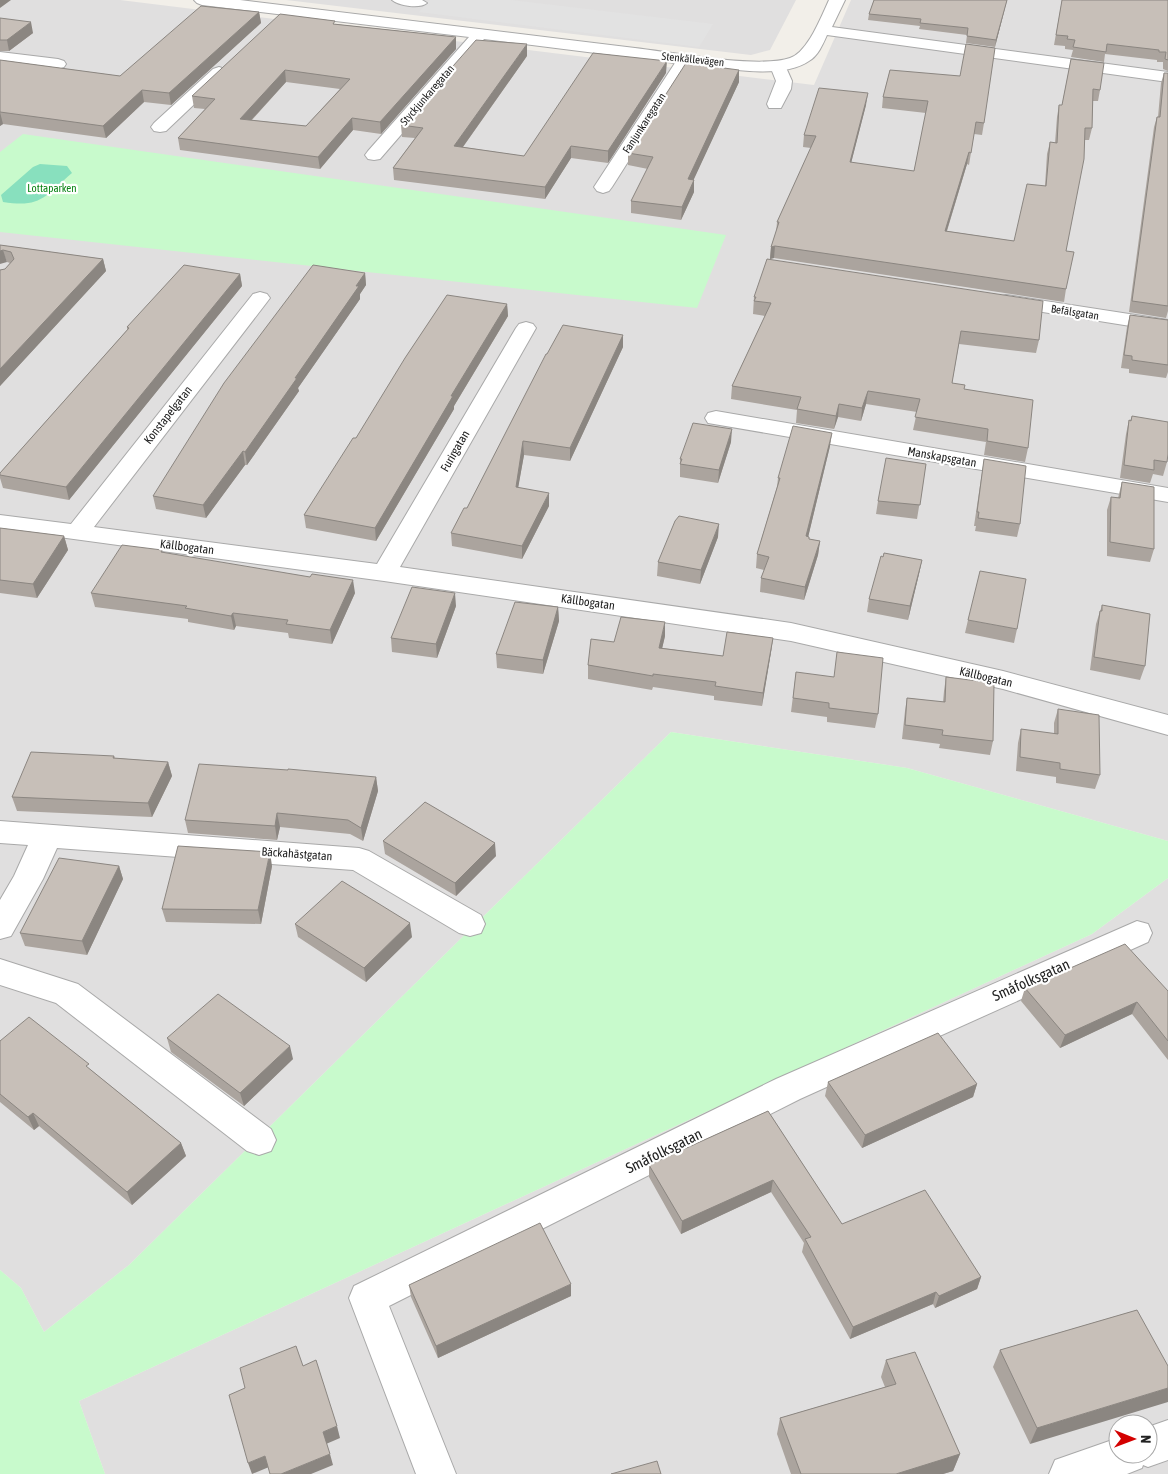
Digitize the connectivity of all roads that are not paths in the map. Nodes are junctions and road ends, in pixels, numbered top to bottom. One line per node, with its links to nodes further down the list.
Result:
1 (202, 0): 5 (street, Stenkällevägen)
2 (398, 0): 4 (lane)
3 (837, 0): 7 (street, Stenkällevägen)
4 (422, 3)
5 (292, 5): 6 (street); 8 (street, Stenkällevägen)
6 (271, 23)
7 (822, 30): 13 (street, Stenkällevägen); 14 (street)
8 (480, 34): 10 (street, Stenkällevägen); 17 (street, Styckjunkaregatan)
9 (0, 57): 12 (street)
10 (685, 59): 13 (street, Stenkällevägen); 18 (street, Fanjunkaregatan)
11 (230, 62): 16 (street)
12 (58, 64)
13 (778, 66): 15 (street)
14 (1168, 77)
15 (776, 104)
16 (160, 127)
17 (374, 156)
18 (603, 187)
19 (260, 298): 26 (street, Konstapelgatan)
20 (991, 299): 21 (street, Befälsgatan)
21 (1168, 326)
22 (526, 328): 27 (street, Furirgatan)
23 (716, 418): 24 (street, Manskapsgatan)
24 (1168, 495)
25 (0, 522): 26 (street, Källbogatan)
26 (77, 533): 27 (street, Källbogatan)
27 (384, 573): 28 (street, Källbogatan)
28 (1168, 725)
29 (0, 832): 30 (street, Bäckahästgatan)
30 (47, 836): 31 (street, Bäckahästgatan); 32 (street)
31 (470, 924)
32 (0, 927)
33 (1137, 932): 37 (street, Småfolksgatan)
34 (0, 972): 35 (street)
35 (259, 1140)
36 (1108, 1461): 38 (street)
37 (436, 1474)
38 (1069, 1474)

